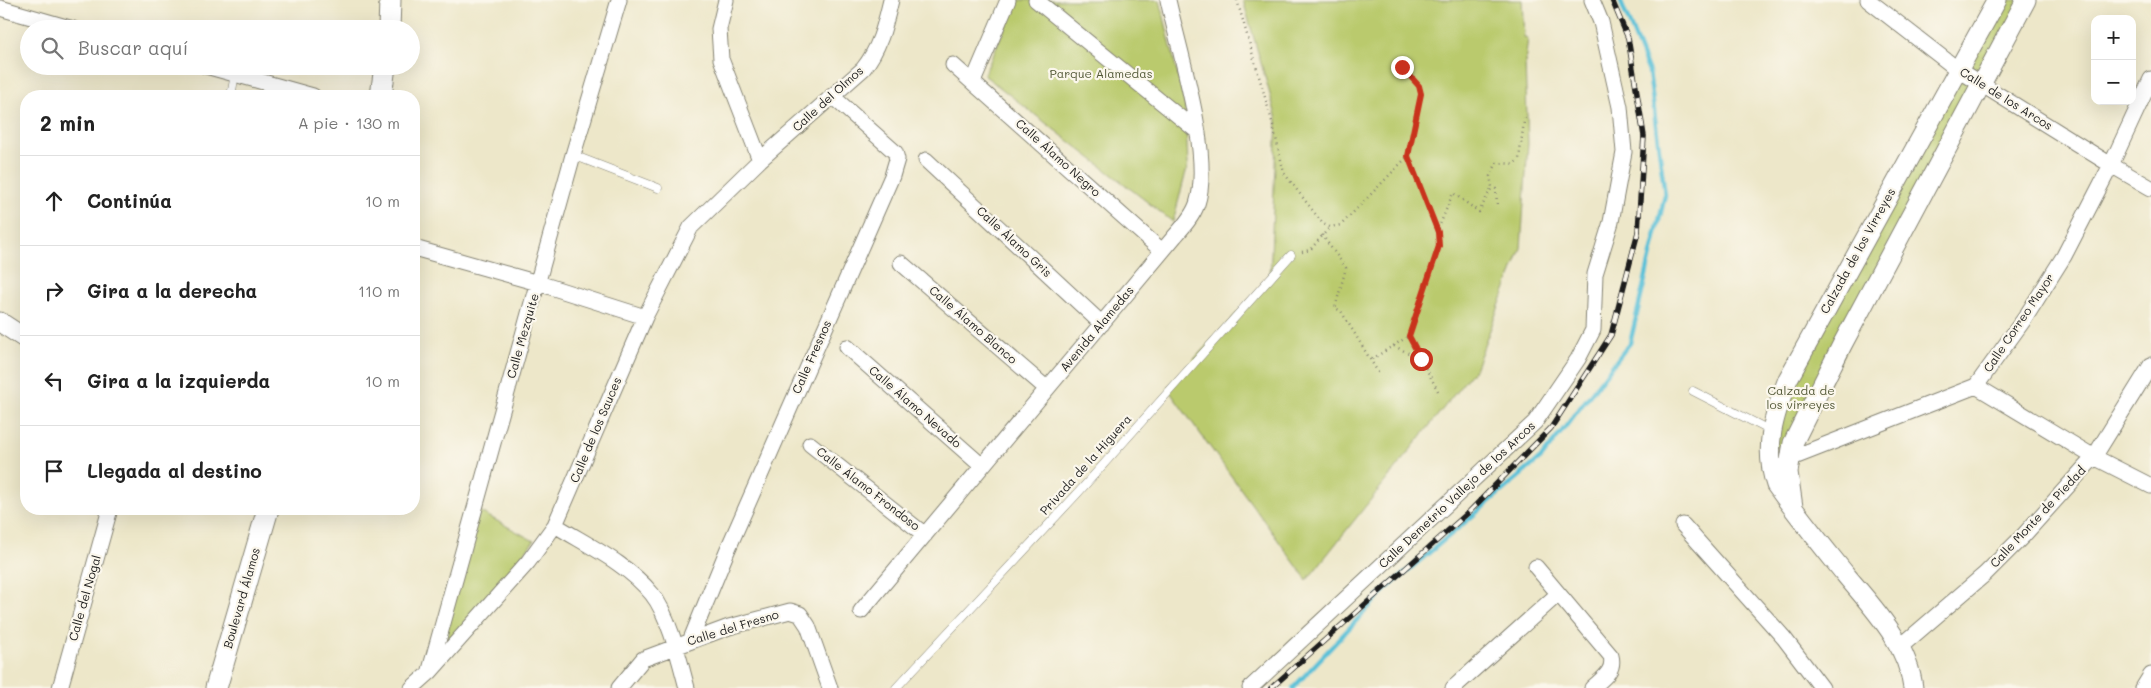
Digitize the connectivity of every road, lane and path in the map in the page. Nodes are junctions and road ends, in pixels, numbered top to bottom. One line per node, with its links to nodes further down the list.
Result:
1 (390, 0): 15 (main road)
2 (619, 0): 31 (street, Calle Mezquite)
3 (726, 0): 33 (street)
4 (892, 0): 28 (street, Calle del Olmos)
5 (1008, 0): 23 (street)
6 (1036, 0): 30 (street)
7 (1168, 0): 30 (street, Avenida Alamedas)
8 (1237, 0): 40 (path)
9 (1592, 0): 90 (street, Calle Demetrio Vallejo de los Arcos)
10 (1868, 0): 18 (street, Calle de los Arcos)
11 (1997, 0): 18 (street, Calzada de los Virreyes)
12 (2026, 0): 24 (street)
13 (0, 8): 14 (street)
14 (42, 20)
15 (389, 20)
16 (953, 65): 23 (street, Calle Álamo Negro)
17 (1402, 67): 32 (path)
18 (1957, 69): 24 (street, Calle de los Arcos); 63 (street, Calzada de los Virreyes)
19 (235, 75): 25 (lane)
20 (239, 75): 26 (street)
21 (384, 75): 27 (main road)
22 (2151, 78): 35 (street, Calle Correo Mayor)
23 (973, 82): 44 (street, Calle Álamo Negro)
24 (1981, 84): 35 (street, Calle de los Arcos); 66 (street)
25 (232, 90)
26 (292, 90)
27 (382, 90)
28 (832, 96): 33 (street, Calle del Olmos); 78 (street, Calle Fresnos)
29 (1525, 114): 36 (path)
30 (1198, 132): 44 (street, Avenida Alamedas)
31 (573, 156): 37 (lane); 47 (street, Calle Mezquite)
32 (1408, 156): 40 (path); 41 (path)
33 (760, 160): 48 (street, Calle de los Sauces)
34 (926, 160): 50 (street, Calle Álamo Gris)
35 (2111, 165): 38 (street, Calle de los Arcos); 59 (street, Calle Correo Mayor)
36 (1492, 187): 39 (path); 41 (path)
37 (658, 188)
38 (2151, 188)
39 (1497, 204)
40 (1330, 227): 42 (path)
41 (1438, 232): 52 (path)
42 (1322, 235): 45 (path); 55 (path)
43 (420, 250): 47 (street)
44 (1162, 251): 50 (street, Avenida Alamedas)
45 (1291, 255): 83 (lane, Privada de la Higuera)
46 (901, 263): 60 (street, Calle Álamo Blanco)
47 (538, 283): 48 (street); 81 (street, Calle Mezquite)
48 (644, 317): 72 (street, Calle de los Sauces)
49 (0, 322): 51 (street)
50 (1102, 324): 60 (street, Avenida Alamedas)
51 (20, 335)
52 (1409, 336): 53 (path); 56 (path)
53 (1394, 346): 55 (path); 56 (path)
54 (847, 347): 67 (street, Calle Álamo Nevado)
55 (1372, 359): 58 (path)
56 (1421, 359): 61 (path)
57 (2151, 365): 65 (street, Calle Monte de Piedad)
58 (1379, 374)
59 (1976, 386): 65 (street); 66 (street, Calle Correo Mayor)
60 (1046, 388): 67 (street, Avenida Alamedas)
61 (1438, 390)
62 (1693, 391): 63 (lane)
63 (1771, 431): 69 (street, Calzada de los Virreyes)
64 (810, 444): 74 (street, Calle Álamo Frondoso)
65 (2094, 457): 68 (street); 80 (street, Calle Monte de Piedad)
66 (1788, 459): 69 (street)
67 (982, 466): 74 (street, Avenida Alamedas)
68 (2151, 486)
69 (1794, 510): 80 (street, Calzada de los Virreyes)
70 (108, 515): 84 (street, Calle del Nogal)
71 (266, 515): 85 (main road, Boulevard Álamos)
72 (555, 525): 79 (street); 81 (street, Calle de los Sauces)
73 (1683, 525): 93 (street)
74 (925, 535): 77 (street, Avenida Alamedas)
75 (1536, 567): 76 (street)
76 (1558, 594): 91 (street); 92 (street)
77 (861, 610)
78 (691, 639): 79 (street, Calle del Fresno); 89 (street, Calle del Fresno)
79 (675, 645): 87 (street, Calle del Fresno); 88 (street)
80 (1900, 647): 94 (street, Calzada de los Virreyes)
81 (430, 672): 86 (street, Calle de los Sauces)
82 (2151, 675): 95 (street)
83 (899, 687)
84 (60, 688)
85 (216, 688)
86 (412, 688)
87 (619, 688)
88 (688, 688)
89 (830, 688)
90 (1250, 688)
91 (1453, 688)
92 (1592, 688)
93 (1822, 688)
94 (1914, 688)
95 (2143, 688)

